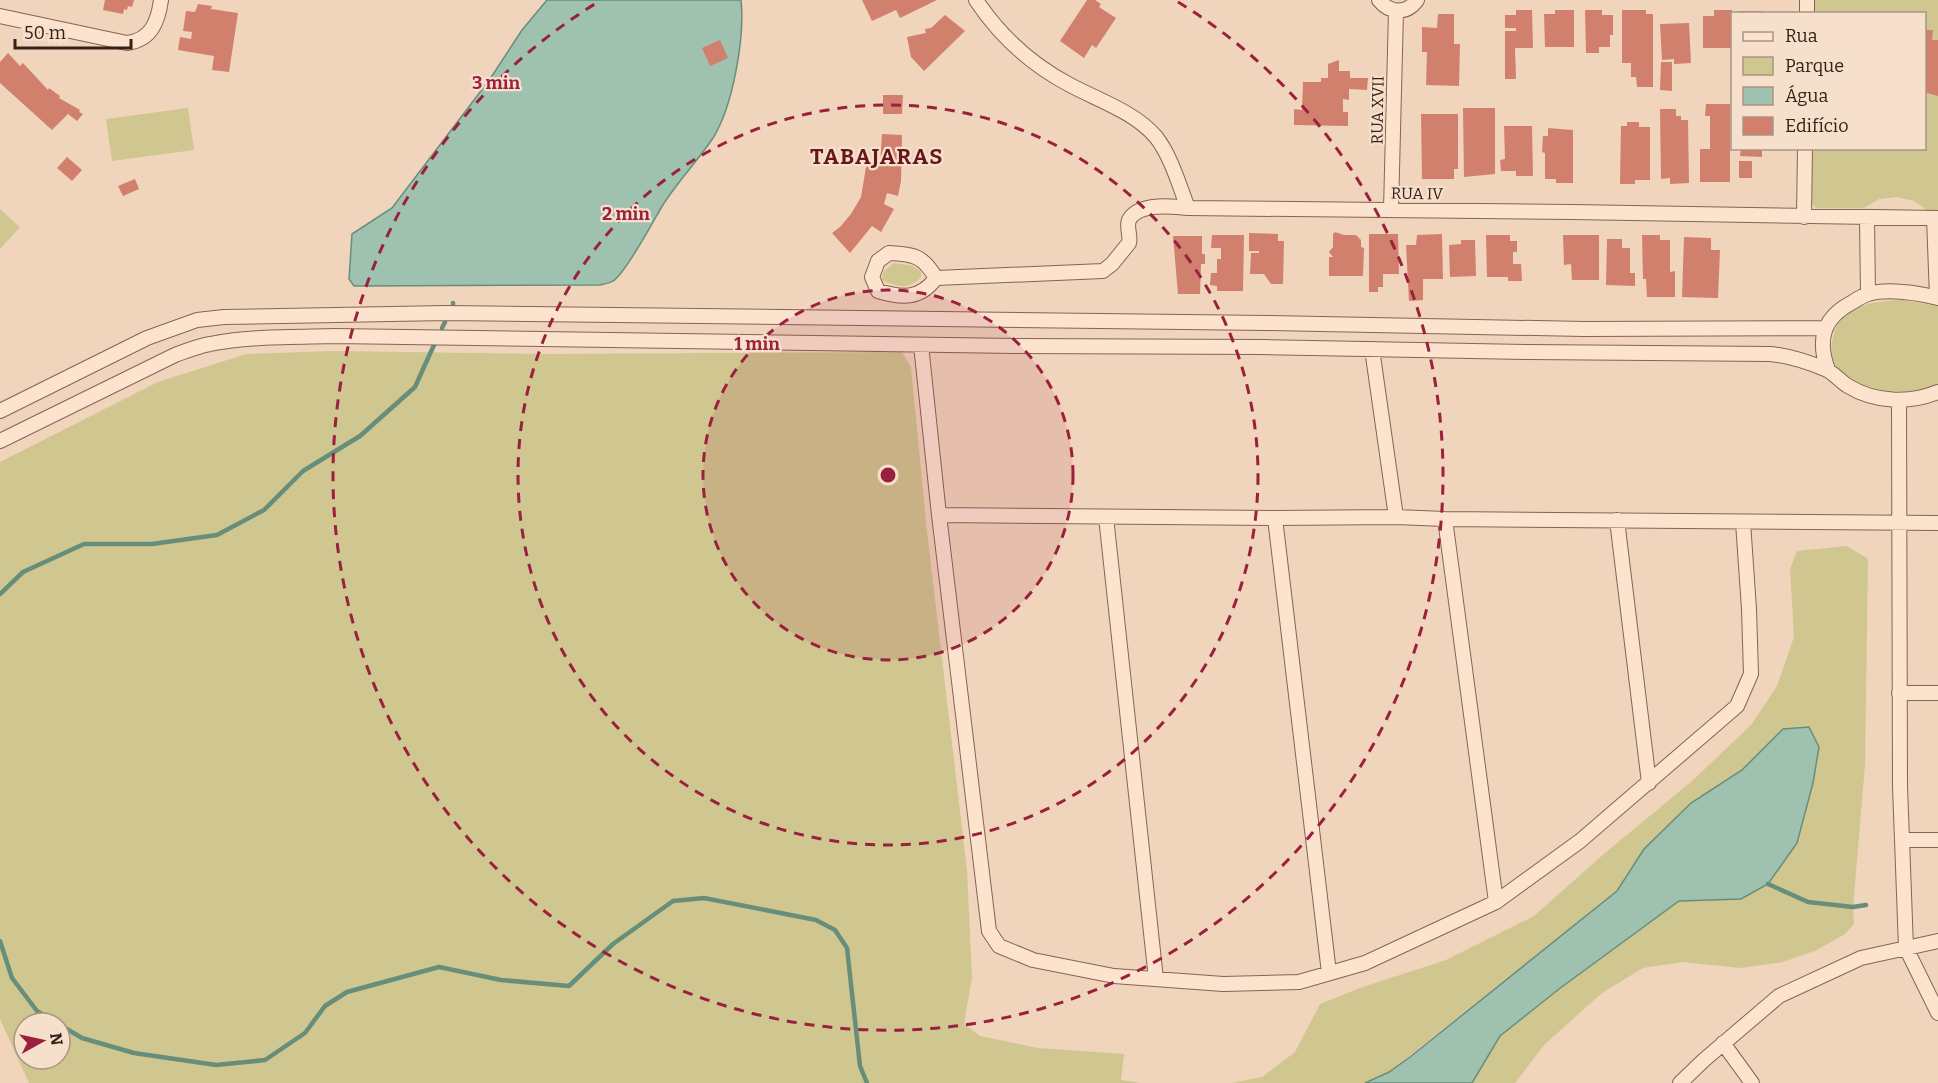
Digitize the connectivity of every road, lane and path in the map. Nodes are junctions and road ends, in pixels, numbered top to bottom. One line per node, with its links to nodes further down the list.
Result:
1 (161, 0): 6 (street)
2 (976, 0): 8 (street)
3 (1379, 0): 5 (street)
4 (1418, 0): 5 (street)
5 (1396, 11): 9 (street, RUA XVII)
6 (0, 16)
7 (1805, 150): 10 (street)
8 (1188, 208): 9 (street, RUA IV); 13 (street, RUA IV)
9 (1391, 210): 10 (street, RUA IV)
10 (1804, 217): 11 (street, RUA IV)
11 (1867, 218): 12 (street, RUA IV); 14 (street)
12 (1936, 218): 15 (street)
13 (936, 278)
14 (1869, 294): 15 (street); 19 (street)
15 (1937, 298)
16 (267, 316): 17 (street); 20 (street); 28 (street)
17 (870, 319): 18 (street); 21 (street)
18 (939, 320): 19 (street); 23 (street)
19 (1825, 328): 25 (street)
20 (268, 338): 21 (street); 29 (street)
21 (870, 344): 22 (street)
22 (921, 345): 23 (street); 30 (street)
23 (939, 345): 24 (street)
24 (1372, 349): 25 (street); 32 (street)
25 (1828, 370): 27 (street)
26 (1938, 392): 27 (street)
27 (1899, 400): 37 (street)
28 (0, 411)
29 (0, 441)
30 (939, 515): 31 (street); 48 (street)
31 (1106, 517): 33 (street); 48 (street)
32 (1396, 517): 33 (street); 34 (street)
33 (1275, 518): 47 (street)
34 (1445, 519): 35 (street); 44 (street)
35 (1617, 520): 36 (street); 41 (street)
36 (1743, 522): 37 (street); 41 (street)
37 (1899, 522): 38 (street); 39 (street)
38 (1938, 523)
39 (1899, 693): 40 (street); 42 (street)
40 (1938, 693)
41 (1649, 783): 44 (street)
42 (1903, 840): 43 (street); 46 (street)
43 (1938, 840)
44 (1496, 903): 47 (street)
45 (1938, 941): 46 (street)
46 (1906, 948): 49 (street); 50 (street)
47 (1329, 973): 48 (street)
48 (1156, 979)
49 (1938, 1013)
50 (1723, 1043): 51 (street); 52 (street)
51 (1680, 1083)
52 (1752, 1083)

